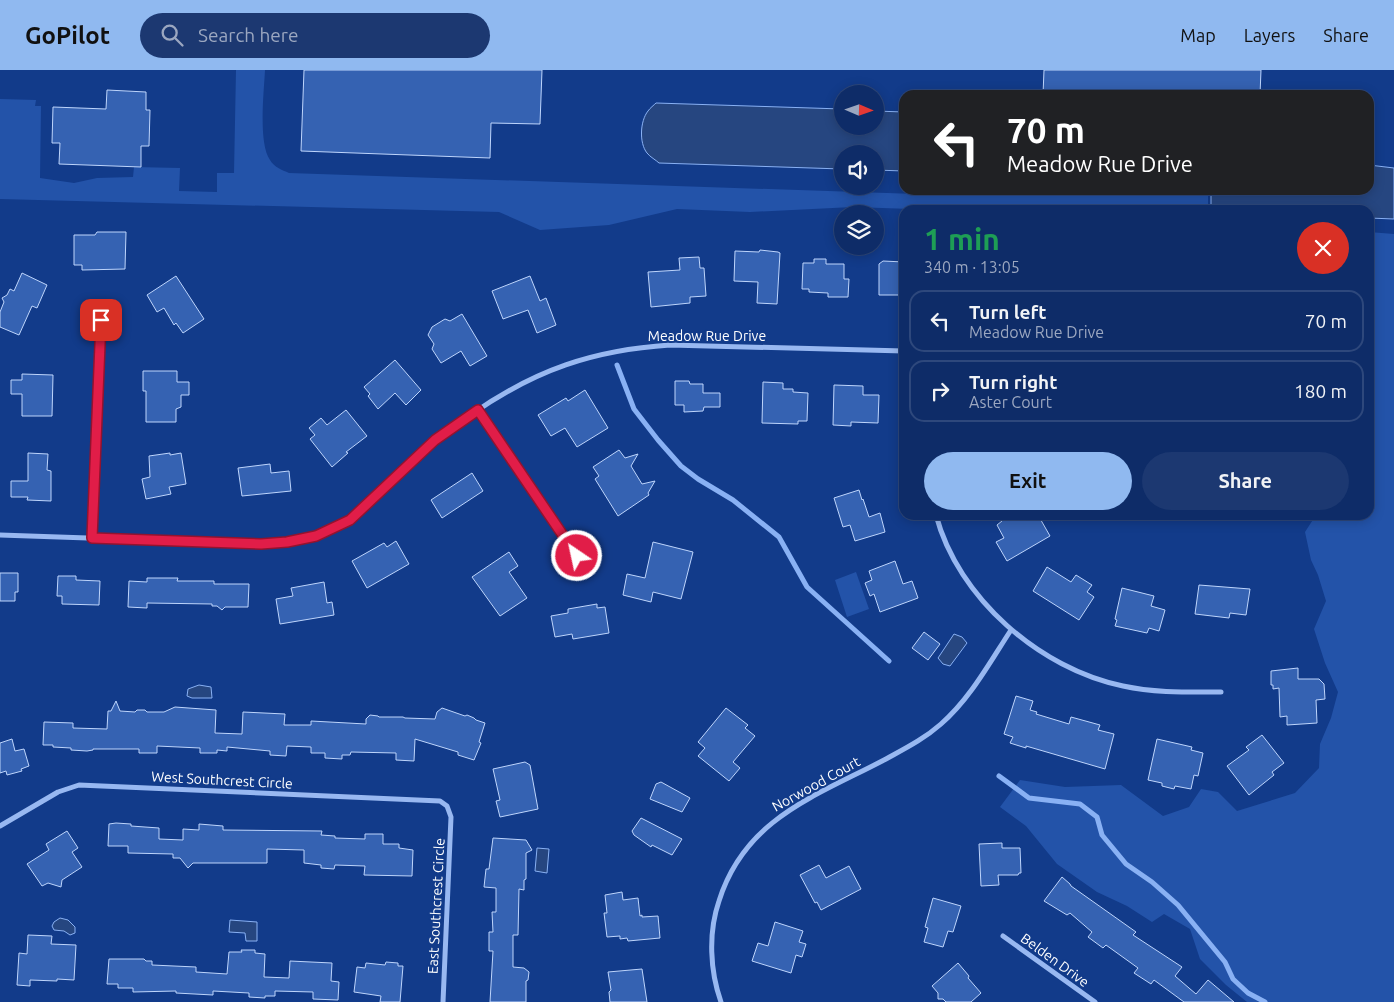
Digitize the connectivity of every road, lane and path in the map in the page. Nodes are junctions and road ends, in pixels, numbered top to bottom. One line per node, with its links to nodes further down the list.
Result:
1 (101, 320): 6 (street)
2 (899, 351): 3 (street, Meadow Rue Drive)
3 (478, 410): 6 (street, Meadow Rue Drive); 7 (street)
4 (938, 520): 8 (street)
5 (0, 534): 6 (street, Meadow Rue Drive)
6 (92, 538)
7 (577, 556)
8 (1012, 630): 9 (street); 14 (street, Norwood Court)
9 (1221, 692)
10 (450, 810): 11 (street, West Southcrest Circle); 13 (street, East Southcrest Circle)
11 (0, 826)
12 (1003, 936): 15 (street, Belden Drive)
13 (443, 1002)
14 (721, 1002)
15 (1095, 1002)

